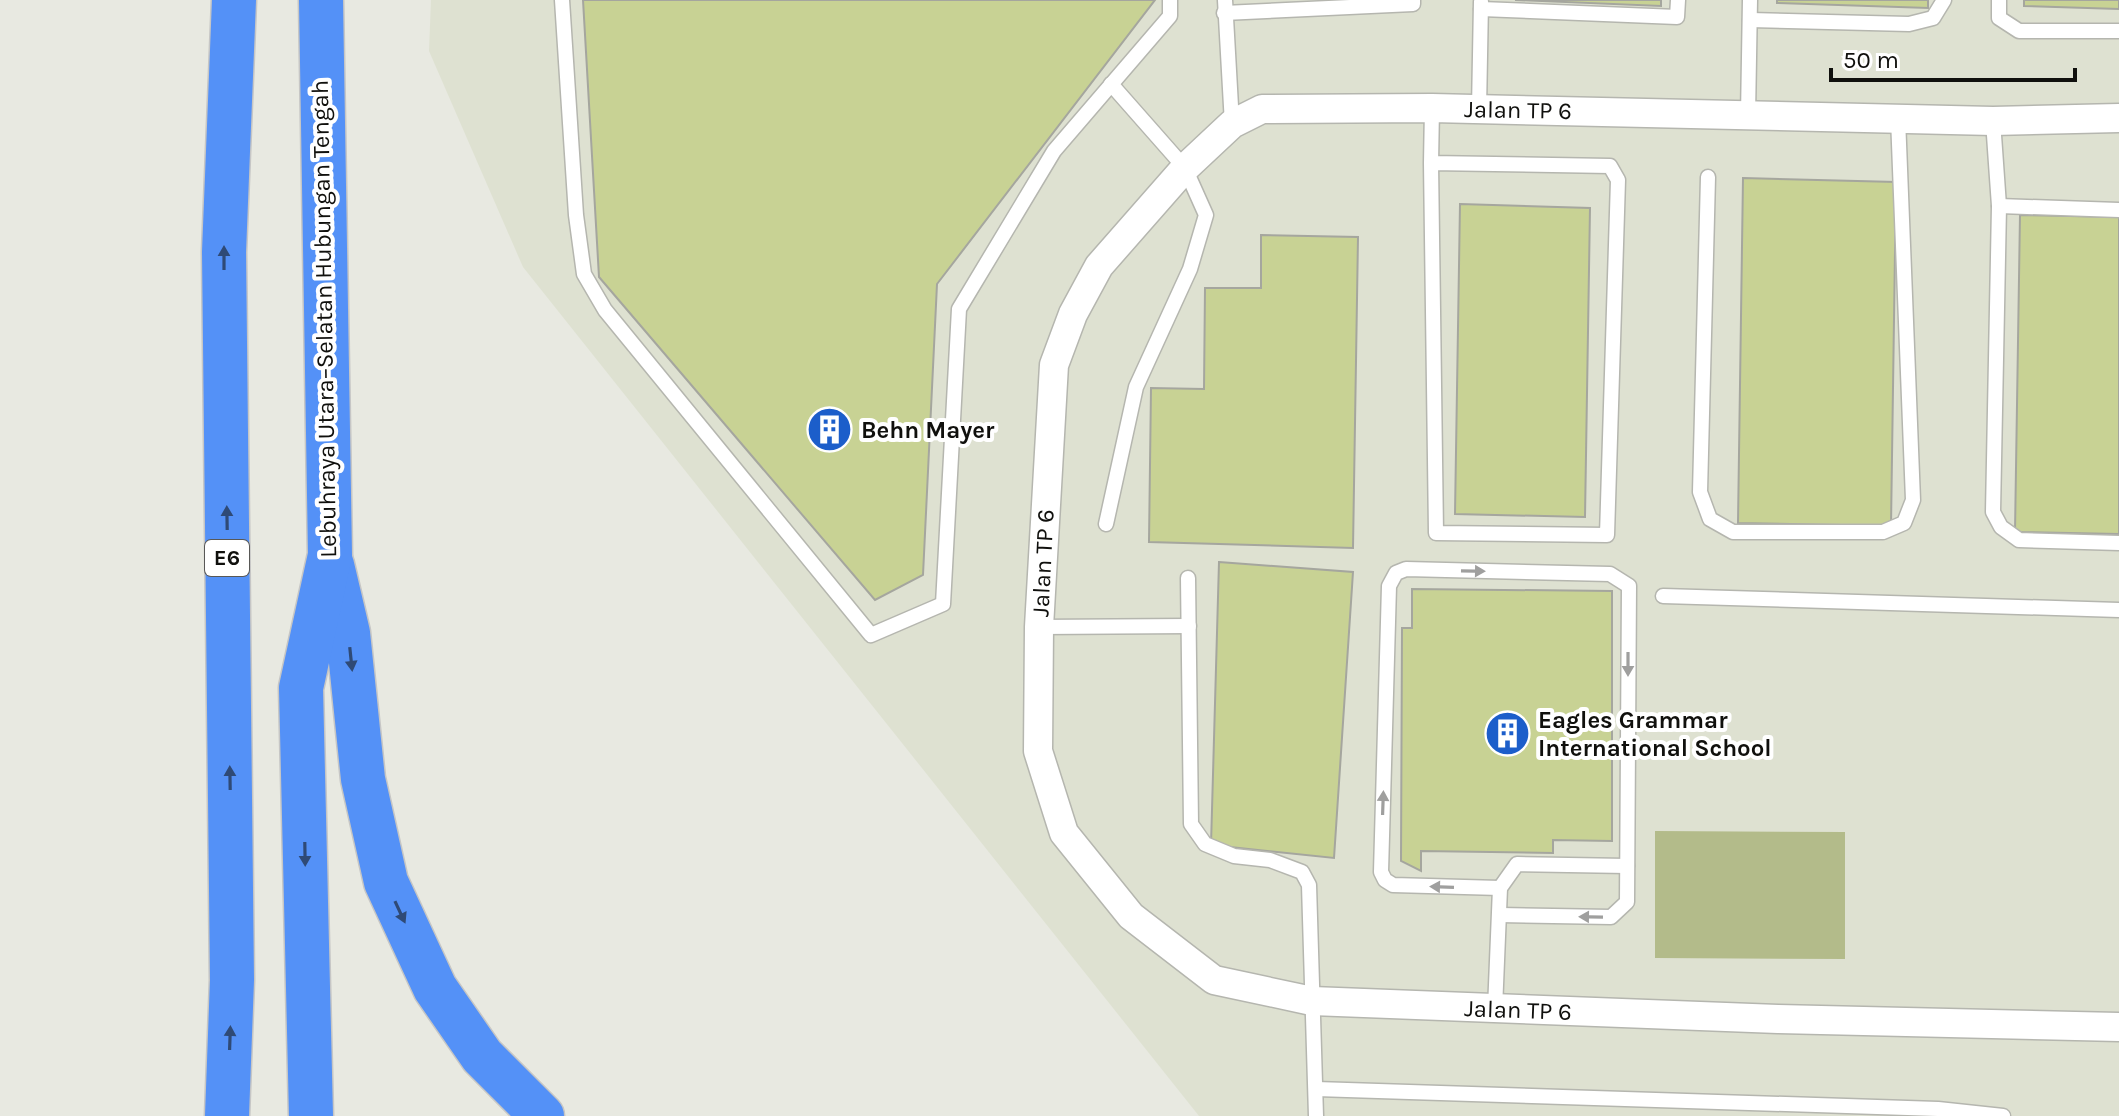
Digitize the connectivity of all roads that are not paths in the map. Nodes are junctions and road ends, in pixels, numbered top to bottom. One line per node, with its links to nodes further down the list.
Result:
1 (234, 0): 42 (highway, E6, one-way to 1)
2 (321, 0): 29 (highway, Lebuhraya Utara–Selatan Hubungan Tengah)
3 (562, 0): 14 (lane)
4 (1170, 0): 14 (lane)
5 (1413, 0): 11 (lane)
6 (1678, 0): 10 (lane)
7 (1750, 0): 12 (lane)
8 (1944, 0): 12 (lane)
9 (1999, 0): 13 (lane)
10 (1481, 5): 16 (lane)
11 (1224, 7): 21 (lane)
12 (1750, 20): 17 (lane)
13 (2119, 31)
14 (1111, 84): 23 (lane)
15 (1432, 108): 16 (street, Jalan TP 6); 21 (street, Jalan TP 6); 22 (lane)
16 (1479, 109): 17 (street, Jalan TP 6)
17 (1748, 115): 18 (street, Jalan TP 6)
18 (1898, 118): 20 (street, Jalan TP 6); 24 (lane)
19 (2119, 118): 20 (street, Jalan TP 6)
20 (1993, 121): 25 (lane)
21 (1232, 124): 23 (street, Jalan TP 6)
22 (1431, 163): 22 (lane)
23 (1185, 168): 27 (lane); 34 (street, Jalan TP 6)
24 (1708, 177)
25 (1999, 206): 26 (lane); 28 (lane)
26 (2119, 210)
27 (1106, 524)
28 (2119, 543)
29 (330, 555): 43 (highway, Lebuhraya Utara–Selatan Hubungan Tengah, one-way to 43); 44 (highway, one-way to 44)
30 (1188, 578): 33 (lane)
31 (1663, 596): 32 (lane)
32 (2119, 610)
33 (1189, 626): 34 (lane); 38 (lane)
34 (1039, 627): 38 (street, Jalan TP 6)
35 (1627, 866): 36 (lane); 36 (lane, one-way to 35); 37 (lane, one-way to 37)
36 (1500, 888): 37 (lane)
37 (1500, 915): 39 (lane)
38 (1312, 1001): 39 (street, Jalan TP 6); 41 (lane)
39 (1495, 1009): 40 (street, Jalan TP 6)
40 (2119, 1027)
41 (1316, 1089): 45 (lane); 46 (lane)
42 (227, 1116)
43 (311, 1116)
44 (542, 1116)
45 (1316, 1116)
46 (2003, 1116)

